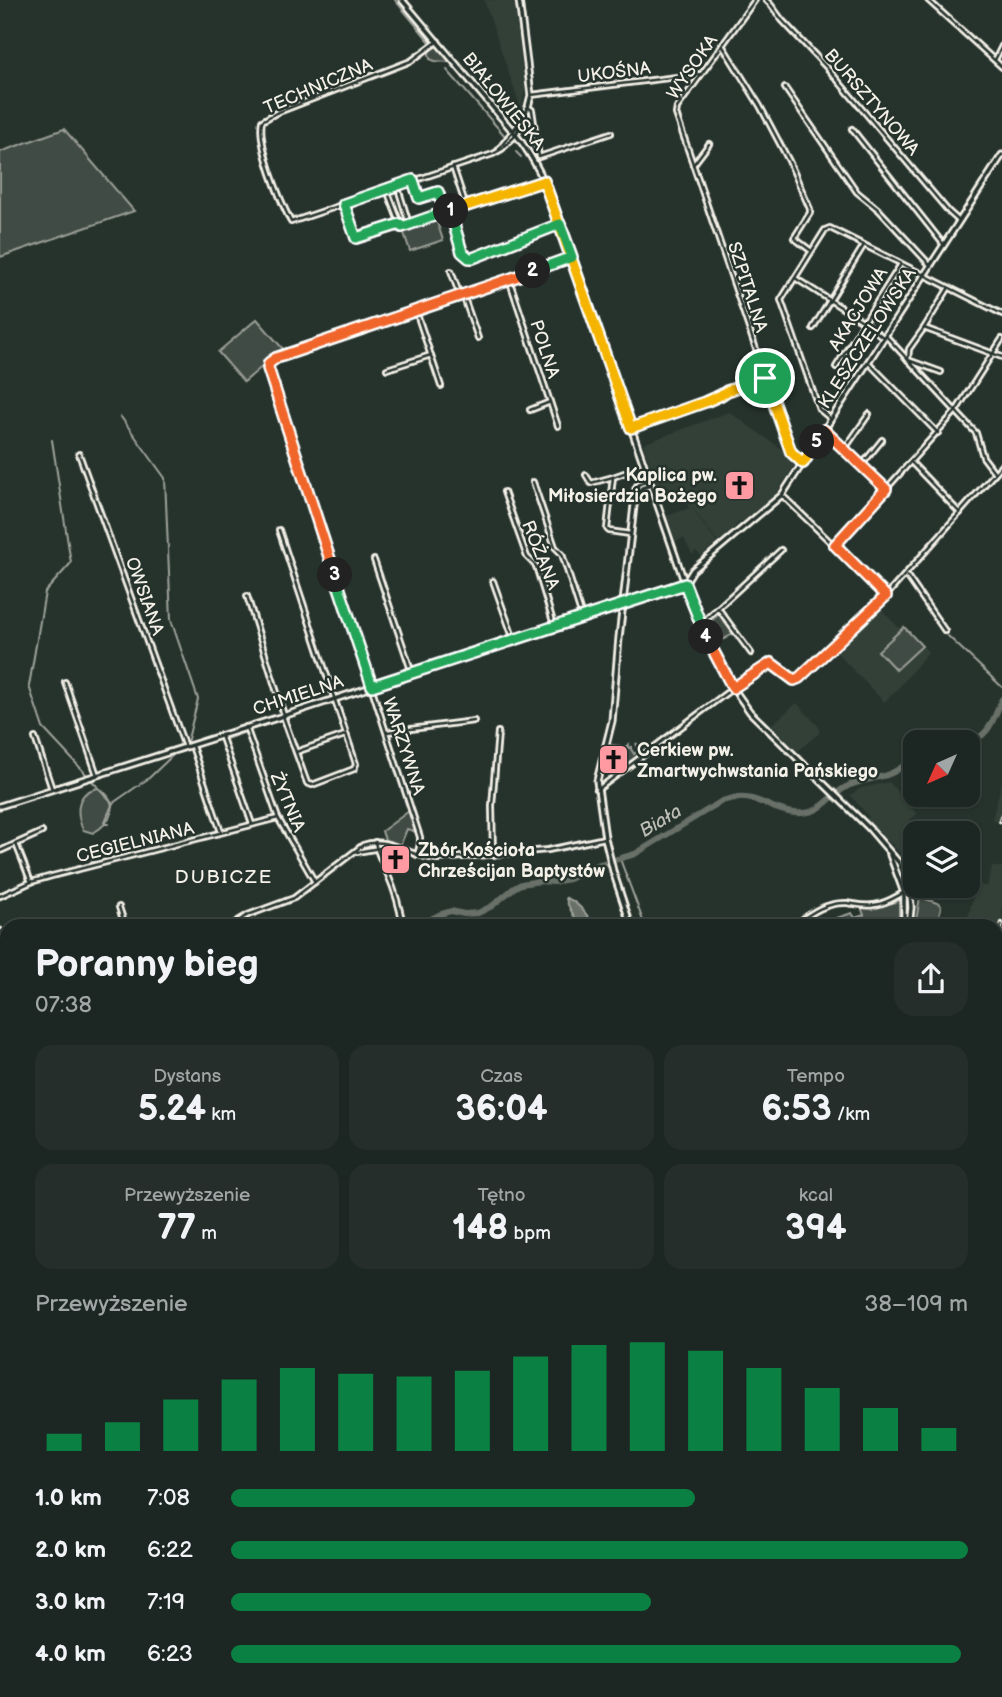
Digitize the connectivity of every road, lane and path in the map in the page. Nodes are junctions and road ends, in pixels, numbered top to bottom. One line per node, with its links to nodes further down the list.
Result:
1 (402, 0): 6 (main road, BIAŁOWIESKA)
2 (519, 0): 13 (main road)
3 (755, 0): 7 (street, WYSOKA)
4 (766, 0): 30 (street, BURSZTYNOWA)
5 (928, 0): 9 (street)
6 (438, 41): 17 (main road, BIAŁOWIESKA); 27 (street, TECHNICZNA)
7 (722, 45): 11 (street, WYSOKA); 36 (street)
8 (1002, 46): 9 (street)
9 (995, 60): 10 (street)
10 (1002, 67)
11 (701, 74): 13 (street, UKOŚNA); 15 (street, WYSOKA)
12 (785, 88): 39 (street)
13 (531, 94): 14 (main road)
14 (528, 107): 17 (main road); 18 (street)
15 (676, 114): 21 (street, SZPITALNA)
16 (852, 129): 34 (street)
17 (515, 133): 22 (street); 24 (main road, BIAŁOWIESKA)
18 (611, 133)
19 (709, 144): 21 (street)
20 (1002, 155): 30 (main road, KLESZCZELOWSKA)
21 (693, 165): 63 (street, SZPITALNA)
22 (453, 167): 23 (street); 28 (street)
23 (413, 180): 25 (street); 29 (street)
24 (544, 181): 28 (street); 32 (main road, BIAŁOWIESKA)
25 (397, 185): 26 (street); 33 (street)
26 (387, 188): 27 (street); 31 (street)
27 (344, 204): 31 (street)
28 (466, 206): 29 (street)
29 (448, 211): 32 (street); 33 (street)
30 (960, 220): 34 (main road, KLESZCZELOWSKA)
31 (400, 224): 33 (street)
32 (560, 224): 37 (main road, BIAŁOWIESKA)
33 (409, 225)
34 (944, 245): 39 (main road, KLESZCZELOWSKA)
35 (864, 246): 36 (street); 38 (street); 46 (street)
36 (812, 251): 42 (street)
37 (572, 257): 43 (street, WARZYWNA); 71 (main road, BIAŁOWIESKA)
38 (901, 264): 41 (street); 49 (street, AKACJOWA)
39 (930, 265): 41 (main road, KLESZCZELOWSKA)
40 (451, 271): 45 (street)
41 (925, 274): 44 (street); 52 (main road, KLESZCZELOWSKA)
42 (795, 278): 46 (street); 69 (street)
43 (509, 279): 45 (street, WARZYWNA); 65 (street, POLNA)
44 (949, 288): 48 (street); 51 (street)
45 (461, 295): 47 (street, WARZYWNA); 53 (street)
46 (830, 300): 49 (street); 50 (street)
47 (416, 311): 56 (street); 113 (street, WARZYWNA)
48 (1002, 314)
49 (864, 322): 52 (street); 60 (street, AKACJOWA)
50 (813, 328)
51 (924, 328): 55 (street); 58 (street)
52 (884, 336): 58 (street); 59 (main road, KLESZCZELOWSKA)
53 (478, 338)
54 (1002, 339): 55 (street)
55 (993, 353): 57 (street); 67 (street)
56 (431, 355): 61 (street); 64 (street)
57 (1002, 356)
58 (908, 360): 62 (street); 67 (street)
59 (868, 362): 69 (main road, KLESZCZELOWSKA); 73 (street)
60 (836, 368)
61 (387, 369)
62 (941, 372)
63 (765, 378): 71 (street); 78 (street, SZPITALNA)
64 (441, 386)
65 (550, 402): 66 (street); 70 (street, POLNA)
66 (530, 410)
67 (956, 411): 73 (street); 82 (street)
68 (869, 414): 75 (street)
69 (831, 419): 72 (main road, KLESZCZELOWSKA)
70 (558, 426)
71 (631, 428): 80 (main road, BIAŁOWIESKA)
72 (824, 430): 75 (street); 78 (main road, KLESZCZELOWSKA)
73 (938, 433): 77 (street)
74 (882, 440): 81 (street)
75 (844, 450): 81 (street)
76 (79, 454): 125 (street, OWSIANA)
77 (911, 462): 87 (street); 90 (street)
78 (803, 463): 89 (main road, KLESZCZELOWSKA)
79 (1002, 465): 82 (street)
80 (644, 466): 84 (street); 86 (main road, BIAŁOWIESKA)
81 (861, 466): 87 (street)
82 (995, 473): 90 (street)
83 (586, 475): 84 (street)
84 (613, 477): 92 (street)
85 (533, 482): 105 (street, RÓŻANA)
86 (650, 482): 92 (main road); 96 (main road, BIAŁOWIESKA)
87 (886, 489): 93 (street)
88 (503, 492): 107 (street, RÓŻANA)
89 (782, 495): 93 (street); 97 (main road, KLESZCZELOWSKA)
90 (960, 513): 98 (street)
91 (279, 530): 115 (street)
92 (632, 534): 103 (main road)
93 (835, 545): 102 (street)
94 (781, 551): 104 (street)
95 (374, 560): 111 (street)
96 (680, 569): 97 (main road); 100 (main road, BIAŁOWIESKA)
97 (693, 570): 100 (main road, KLESZCZELOWSKA)
98 (906, 574): 102 (street); 108 (street)
99 (493, 581): 109 (street)
100 (685, 584): 103 (main road, CHMIELNA); 106 (main road, BIAŁOWIESKA)
101 (247, 596): 116 (street)
102 (886, 596): 114 (street)
103 (623, 605): 105 (main road, CHMIELNA); 129 (main road)
104 (718, 608): 106 (street); 110 (street)
105 (582, 618): 107 (main road, CHMIELNA)
106 (699, 623): 114 (main road, BIAŁOWIESKA)
107 (555, 627): 109 (main road, CHMIELNA)
108 (944, 631)
109 (514, 640): 111 (main road, CHMIELNA)
110 (751, 653)
111 (412, 673): 113 (main road, CHMIELNA)
112 (65, 682): 127 (street)
113 (372, 686): 115 (main road, CHMIELNA); 119 (street, WARZYWNA)
114 (733, 688): 129 (street); 140 (main road, BIAŁOWIESKA)
115 (333, 698): 116 (main road, CHMIELNA); 122 (street)
116 (284, 715): 118 (main road, CHMIELNA); 126 (street)
117 (474, 721): 119 (street)
118 (246, 727): 121 (main road, CHMIELNA); 131 (street, ŻYTNIA)
119 (387, 732): 143 (street, WARZYWNA)
120 (498, 732): 144 (street)
121 (222, 735): 124 (main road, CHMIELNA); 132 (street)
122 (345, 735): 126 (street); 126 (street)
123 (35, 738): 128 (street)
124 (191, 745): 125 (main road, CHMIELNA); 134 (street)
125 (185, 747): 127 (main road, CHMIELNA)
126 (296, 752)
127 (97, 775): 128 (main road, CHMIELNA)
128 (51, 789): 130 (main road, CHMIELNA)
129 (597, 790): 135 (main road)
130 (0, 806)
131 (278, 818): 132 (street, CEGIELNIANA); 147 (street, ŻYTNIA)
132 (252, 824): 134 (street, CEGIELNIANA)
133 (42, 832): 137 (street)
134 (221, 832): 146 (street, CEGIELNIANA)
135 (605, 838): 144 (street); 157 (main road)
136 (375, 842): 138 (street); 139 (street); 142 (street)
137 (16, 844): 141 (street); 146 (street)
138 (393, 846): 139 (street); 143 (street)
139 (376, 848): 142 (street); 156 (street)
140 (888, 849): 145 (main road); 148 (main road)
141 (0, 851)
142 (353, 853): 147 (street)
143 (417, 855): 144 (street)
144 (493, 855)
145 (903, 873)
146 (31, 882): 150 (street, CEGIELNIANA)
147 (315, 882): 155 (street)
148 (903, 889)
149 (903, 892): 158 (street)
150 (0, 896)
151 (904, 898): 159 (main road)
152 (910, 898): 160 (main road)
153 (120, 907): 154 (street)
154 (123, 919)
155 (241, 919)
156 (402, 919)
157 (629, 919)
158 (803, 919)
159 (904, 919)
160 (910, 919)

